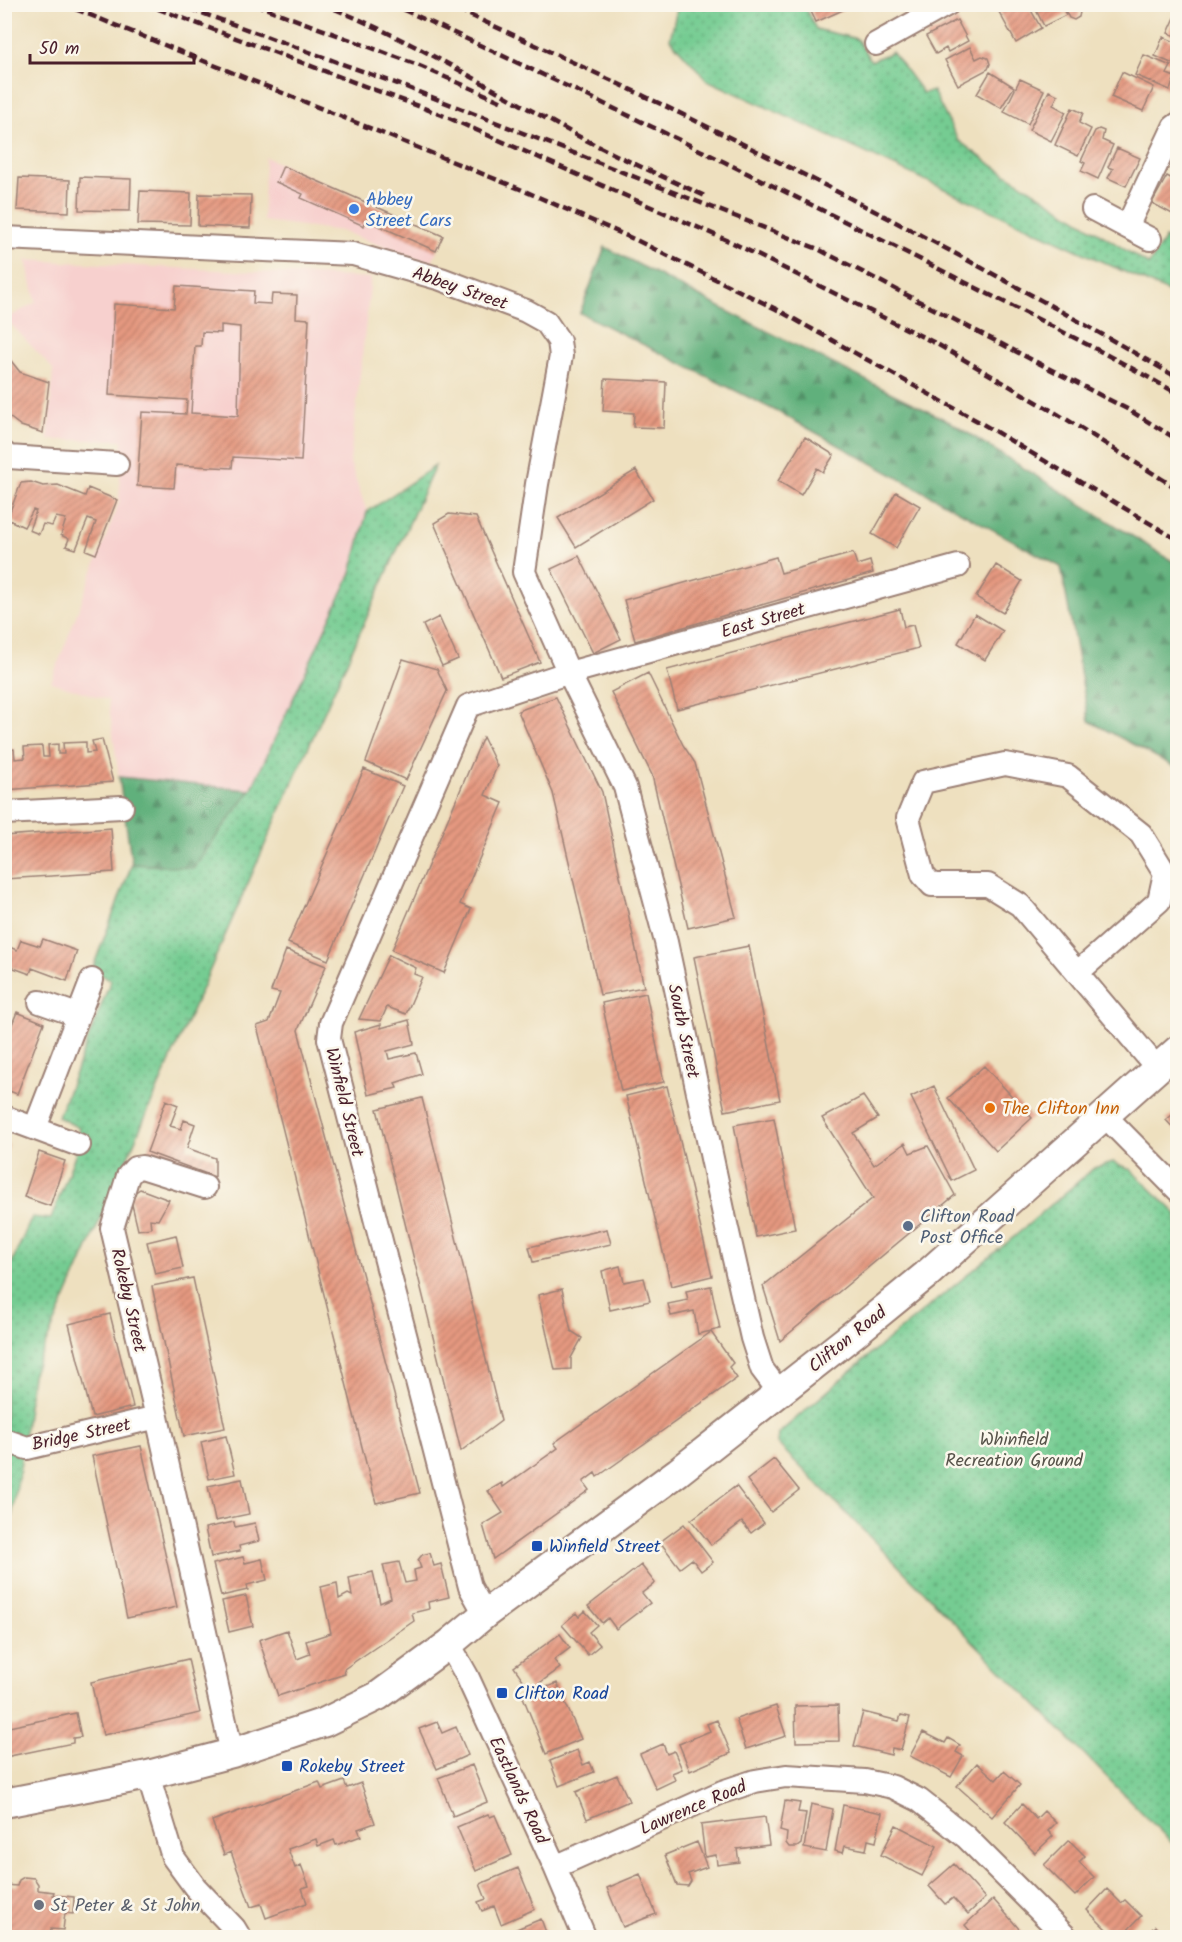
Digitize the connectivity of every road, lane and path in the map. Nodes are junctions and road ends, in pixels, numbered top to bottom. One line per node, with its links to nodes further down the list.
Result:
1 (948, 4): 2 (street)
2 (876, 44)
3 (1178, 124): 5 (street)
4 (1093, 209): 5 (street)
5 (1127, 227): 7 (street)
6 (4, 238): 11 (street, Abbey Street)
7 (1150, 238)
8 (6, 458): 9 (street)
9 (117, 464)
10 (957, 566): 11 (street, East Street)
11 (569, 673): 25 (street, South Street); 28 (street, Winfield Street)
12 (122, 807): 13 (street)
13 (4, 813)
14 (1077, 973): 14 (street); 18 (street)
15 (92, 980): 17 (street)
16 (40, 1002): 17 (street)
17 (77, 1015): 21 (street)
18 (1167, 1059): 19 (street, Clifton Road)
19 (1105, 1116): 24 (street); 25 (street, Clifton Road)
20 (4, 1117): 21 (street)
21 (35, 1128): 22 (street)
22 (79, 1145)
23 (206, 1187): 26 (street, Rokeby Street)
24 (1178, 1190)
25 (780, 1393): 28 (street, Clifton Road)
26 (157, 1417): 27 (street, Bridge Street); 30 (street, Rokeby Street)
27 (4, 1440)
28 (485, 1614): 29 (street, Clifton Road)
29 (449, 1644): 30 (street, Clifton Road); 33 (street, Eastlands Road)
30 (232, 1753): 31 (street, Clifton Road)
31 (148, 1774): 32 (street, Clifton Road); 34 (street)
32 (4, 1803)
33 (555, 1867): 35 (street, Eastlands Road); 36 (street, Lawrence Road)
34 (240, 1938)
35 (585, 1938)
36 (1067, 1938)

